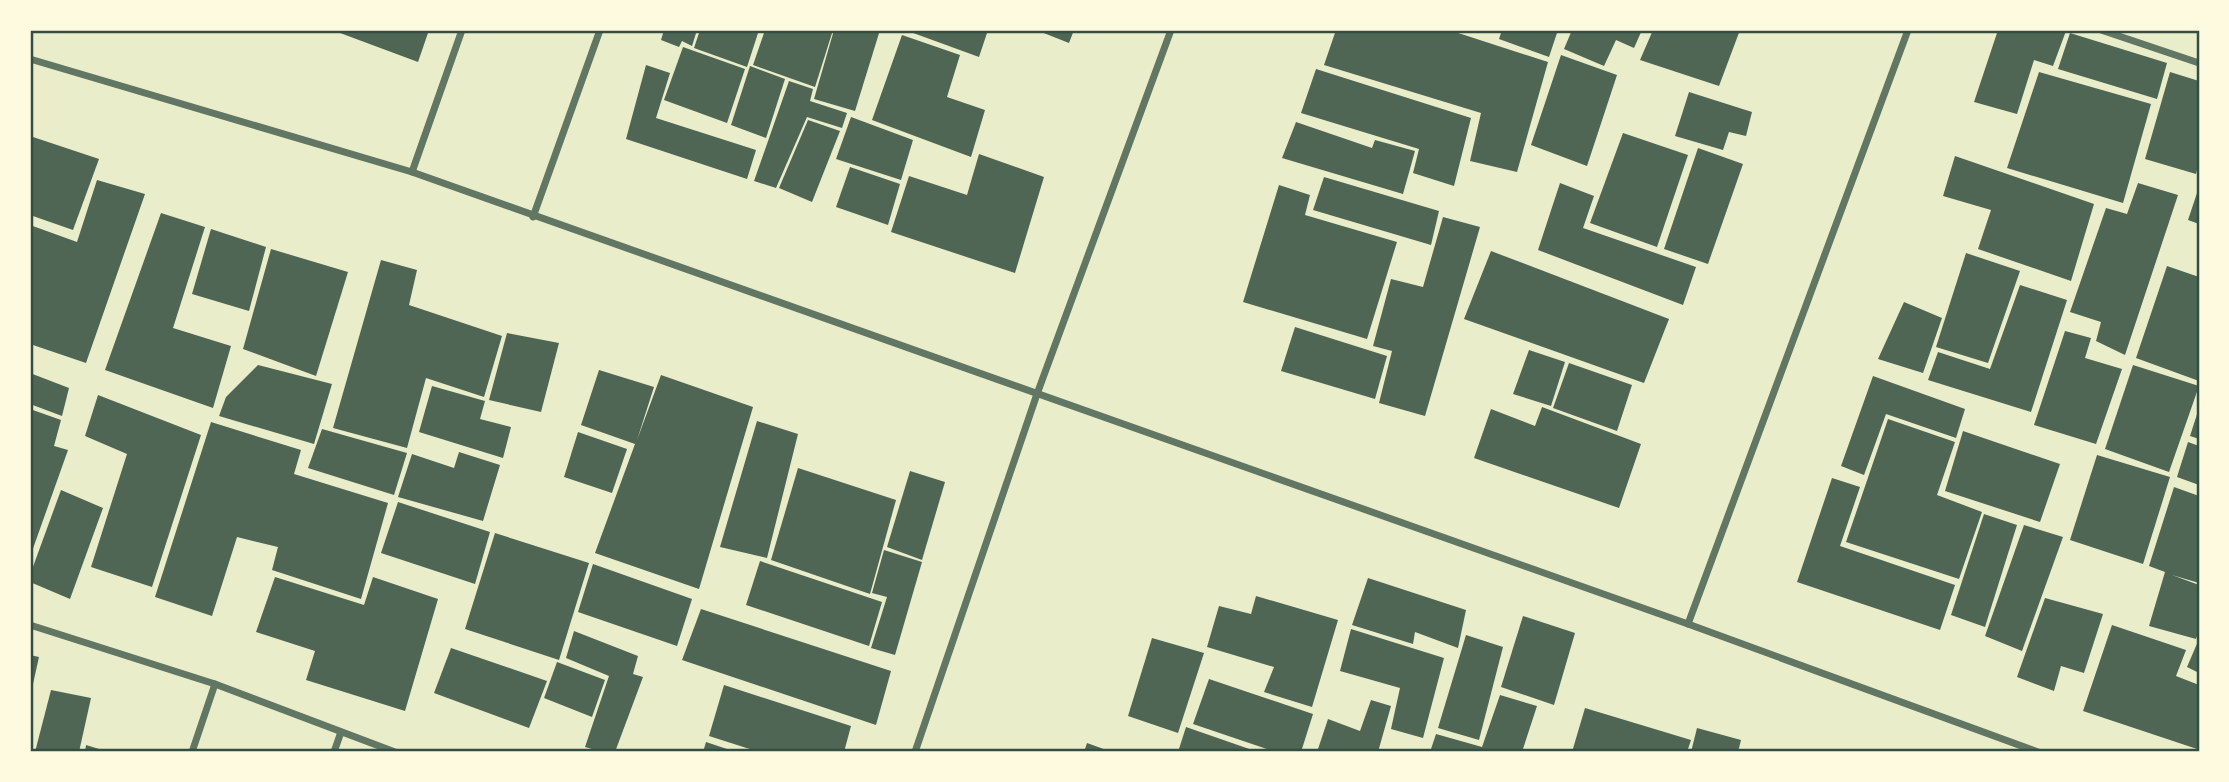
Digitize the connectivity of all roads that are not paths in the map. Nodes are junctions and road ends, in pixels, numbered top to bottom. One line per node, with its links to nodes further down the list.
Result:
1 (462, 30): 8 (street)
2 (600, 30): 9 (street)
3 (1171, 30): 10 (street)
4 (1908, 30): 11 (street)
5 (2101, 30): 7 (street)
6 (30, 59): 8 (street)
7 (2199, 63)
8 (412, 172): 9 (street)
9 (533, 217): 10 (street)
10 (1037, 394): 11 (street); 18 (street)
11 (1688, 624): 19 (street)
12 (30, 625): 13 (street)
13 (215, 684): 14 (street); 15 (street)
14 (341, 732): 16 (street); 17 (street)
15 (192, 752)
16 (334, 752)
17 (395, 752)
18 (915, 752)
19 (2038, 752)

